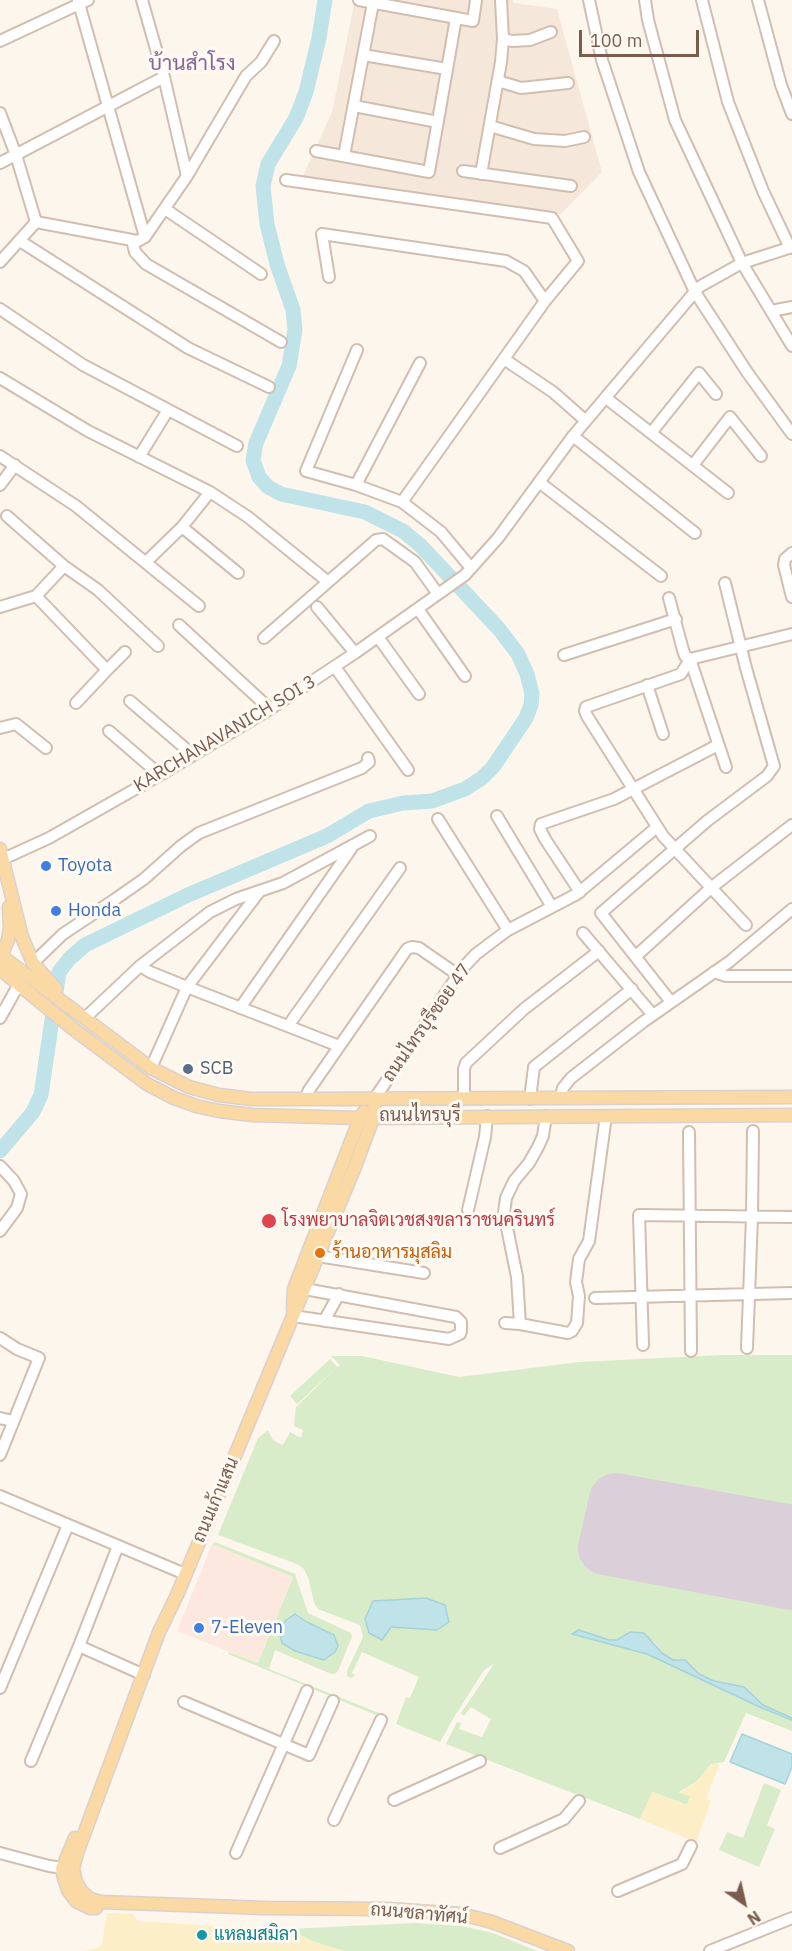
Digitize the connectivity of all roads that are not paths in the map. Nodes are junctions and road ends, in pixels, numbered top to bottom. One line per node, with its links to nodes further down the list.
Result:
1 (142, 0): 18 (street)
2 (358, 0): 10 (street)
3 (476, 0): 11 (street)
4 (501, 0): 13 (street)
5 (589, 0): 47 (street)
6 (645, 0): 44 (street)
7 (702, 0): 42 (street)
8 (758, 0): 24 (street)
9 (81, 2): 14 (street); 22 (street)
10 (373, 3): 11 (street); 16 (street)
11 (456, 18): 17 (street)
12 (551, 32): 13 (street)
13 (503, 39): 19 (street)
14 (0, 41)
15 (274, 41): 34 (street)
16 (363, 55): 17 (street); 21 (street)
17 (447, 69): 25 (street)
18 (164, 77): 22 (street); 34 (street)
19 (498, 81): 20 (street); 26 (street)
20 (568, 83)
21 (354, 106): 25 (street); 30 (street)
22 (107, 109): 29 (street); 39 (street)
23 (0, 113): 29 (street)
24 (792, 114)
25 (438, 122): 30 (street)
26 (490, 126): 27 (street); 33 (street)
27 (584, 137)
28 (316, 151): 30 (street)
29 (16, 155): 31 (street); 38 (street)
30 (344, 156)
31 (0, 163)
32 (464, 171): 33 (street)
33 (481, 174): 36 (street)
34 (187, 176): 37 (street)
35 (286, 180): 48 (street)
36 (571, 186)
37 (165, 209): 39 (street); 45 (street)
38 (36, 222): 40 (street); 41 (street)
39 (145, 237): 40 (street)
40 (132, 240): 52 (street)
41 (20, 241): 43 (street); 58 (street)
42 (791, 248): 44 (street, KARCHANAVANICH SOI 3)
43 (0, 262)
44 (742, 263): 47 (street, KARCHANAVANICH SOI 3); 51 (street)
45 (261, 274)
46 (329, 277): 48 (street)
47 (695, 292): 60 (street, KARCHANAVANICH SOI 3); 64 (street)
48 (545, 301): 55 (street)
49 (792, 307): 51 (street)
50 (0, 309): 61 (street)
51 (771, 311): 53 (street)
52 (281, 342)
53 (792, 346)
54 (357, 350): 74 (street)
55 (504, 359): 62 (street); 77 (street)
56 (420, 363): 74 (street)
57 (0, 378): 69 (street)
58 (269, 387)
59 (716, 393): 63 (street)
60 (606, 398): 62 (street, KARCHANAVANICH SOI 3); 63 (street)
61 (168, 410): 66 (street); 69 (street)
62 (586, 421): 65 (street, KARCHANAVANICH SOI 3)
63 (651, 433): 71 (street)
64 (792, 434)
65 (573, 436): 72 (street, KARCHANAVANICH SOI 3); 80 (street)
66 (237, 446)
67 (0, 456): 70 (street)
68 (760, 456): 71 (street)
69 (139, 457): 75 (street)
70 (15, 465): 73 (street); 82 (street)
71 (693, 465): 76 (street)
72 (539, 482): 84 (street, KARCHANAVANICH SOI 3); 86 (street)
73 (0, 485)
74 (356, 485): 77 (street)
75 (210, 492): 79 (street); 87 (street)
76 (728, 493)
77 (402, 502): 84 (street)
78 (7, 516): 83 (street)
79 (182, 527): 82 (street); 85 (street)
80 (695, 533)
81 (792, 553): 91 (street)
82 (146, 562): 93 (street)
83 (64, 566): 90 (street); 102 (street)
84 (468, 572): 89 (street, KARCHANAVANICH SOI 3)
85 (238, 573)
86 (661, 576)
87 (327, 581): 89 (street); 101 (street)
88 (725, 583): 103 (street)
89 (438, 594): 96 (street, KARCHANAVANICH SOI 3)
90 (36, 596): 95 (street); 109 (street)
91 (792, 597)
92 (669, 598): 97 (street)
93 (199, 606)
94 (317, 606): 105 (street)
95 (0, 608)
96 (418, 609): 100 (street, KARCHANAVANICH SOI 3); 110 (street)
97 (676, 619): 106 (street); 107 (street)
98 (179, 625): 115 (street)
99 (792, 634): 103 (street)
100 (378, 637): 105 (street, KARCHANAVANICH SOI 3); 112 (street)
101 (264, 638)
102 (158, 645)
103 (741, 647): 107 (street); 133 (street)
104 (125, 652): 109 (street)
105 (355, 653): 108 (street, KARCHANAVANICH SOI 3)
106 (564, 655)
107 (690, 659): 111 (street); 119 (street)
108 (335, 667): 115 (street, KARCHANAVANICH SOI 3); 124 (street)
109 (107, 669): 114 (street)
110 (465, 676)
111 (647, 686): 118 (street); 126 (street)
112 (419, 694)
113 (130, 701): 121 (street)
114 (76, 703)
115 (270, 709): 121 (street, KARCHANAVANICH SOI 3)
116 (0, 728): 120 (street)
117 (109, 731): 125 (street)
118 (663, 734)
119 (718, 745): 123 (street); 126 (street)
120 (46, 748)
121 (194, 755): 125 (street, KARCHANAVANICH SOI 3)
122 (368, 758): 147 (street)
123 (726, 767)
124 (408, 770)
125 (160, 775): 134 (street, KARCHANAVANICH SOI 3)
126 (633, 790): 130 (street); 138 (street)
127 (497, 816): 139 (street)
128 (438, 819): 142 (street)
129 (792, 825): 136 (street)
130 (657, 827): 133 (street); 138 (street, ถนนไทรบุรีซอย 47)
131 (370, 836): 132 (street)
132 (353, 846): 137 (street); 157 (street)
133 (674, 849): 136 (street); 145 (street)
134 (1, 857): 146 (main road); 147 (main road)
135 (400, 868): 161 (street)
136 (712, 887): 141 (street); 145 (street)
137 (259, 892): 148 (street); 154 (street)
138 (580, 892): 139 (street, ถนนไทรบุรีซอย 47)
139 (552, 907): 142 (street, ถนนไทรบุรีซอย 47)
140 (792, 909): 149 (street)
141 (746, 925)
142 (508, 930): 150 (street, ถนนไทรบุรีซอย 47)
143 (583, 933): 144 (street)
144 (599, 951): 155 (street); 167 (street)
145 (636, 956): 156 (street)
146 (1, 963): 152 (main road, ถนนไทรบุรี); 153 (main road, ถนนไทรบุรี)
147 (33, 963): 152 (main road)
148 (140, 966): 154 (street); 159 (street)
149 (714, 972): 151 (street); 156 (street)
150 (458, 975): 162 (street); 165 (street, ถนนไทรบุรีซอย 47)
151 (792, 976)
152 (41, 981): 159 (main road, ถนนไทรบุรี)
153 (22, 987): 160 (street); 175 (main road, ถนนไทรบุรี)
154 (187, 987): 157 (street); 163 (street)
155 (632, 989): 158 (street); 168 (street)
156 (671, 1002): 158 (street)
157 (240, 1008): 161 (street)
158 (653, 1015): 166 (street)
159 (84, 1017): 163 (main road, ถนนไทรบุรี)
160 (0, 1018)
161 (288, 1026): 162 (street)
162 (339, 1046): 169 (street)
163 (151, 1068): 169 (main road, ถนนไทรบุรี)
164 (792, 1097): 166 (main road, ถนนไทรบุรี)
165 (375, 1098): 167 (main road, ถนนไทรบุรี); 169 (main road, ถนนไทรบุรี); 171 (main road, ถนนเก้าแสน); 175 (main road, ถนนเก้าแสน)
166 (560, 1098): 168 (main road, ถนนไทรบุรี)
167 (464, 1099): 168 (main road, ถนนไทรบุรี)
168 (530, 1099)
169 (305, 1100)
170 (792, 1115): 174 (main road, ถนนไทรบุรี)
171 (374, 1116): 172 (main road, ถนนไทรบุรี); 175 (main road, ถนนไทรบุรี); 184 (main road, ถนนเก้าแสน)
172 (487, 1116): 173 (main road, ถนนไทรบุรี); 179 (street)
173 (546, 1116): 174 (main road, ถนนไทรบุรี); 196 (street)
174 (606, 1116): 196 (street)
175 (360, 1118): 193 (main road, ถนนเก้าแสน)
176 (689, 1131): 180 (street)
177 (753, 1131): 181 (street)
178 (0, 1167): 183 (street)
179 (468, 1210)
180 (691, 1216): 181 (street); 190 (street); 191 (street)
181 (752, 1217): 182 (street); 189 (street)
182 (792, 1217)
183 (0, 1231)
184 (318, 1256): 185 (street); 186 (main road, ถนนเก้าแสน)
185 (424, 1273)
186 (306, 1288): 188 (street); 193 (main road, ถนนเก้าแสน)
187 (792, 1293): 189 (street)
188 (339, 1294): 194 (street); 194 (street)
189 (749, 1294): 190 (street); 199 (street)
190 (691, 1295): 191 (street); 200 (street)
191 (640, 1296): 192 (street); 198 (street)
192 (595, 1298)
193 (293, 1316): 194 (street); 207 (main road, ถนนเก้าแสน)
194 (324, 1321)
195 (505, 1323): 196 (street)
196 (520, 1324)
197 (2, 1342): 202 (street)
198 (643, 1345)
199 (747, 1348)
200 (691, 1351)
201 (0, 1418): 202 (street)
202 (13, 1421): 203 (street)
203 (0, 1455)
204 (0, 1496): 205 (street)
205 (68, 1525): 206 (street); 210 (street)
206 (118, 1546): 207 (street); 208 (street)
207 (185, 1574): 209 (main road, ถนนเก้าแสน)
208 (80, 1646): 209 (street); 216 (street)
209 (142, 1680): 225 (main road, ถนนเก้าแสน)
210 (0, 1689)
211 (308, 1691): 215 (street)
212 (333, 1701): 215 (street)
213 (184, 1702): 215 (street)
214 (381, 1720): 220 (street)
215 (282, 1745): 223 (street)
216 (31, 1761)
217 (480, 1761): 218 (street)
218 (394, 1800)
219 (579, 1800): 222 (street)
220 (334, 1820)
221 (691, 1846): 226 (street)
222 (500, 1848)
223 (236, 1852)
224 (0, 1853): 225 (street)
225 (68, 1869): 228 (main road, ถนนชลาทัศน์)
226 (618, 1891)
227 (792, 1918): 229 (street)
228 (568, 1951)
229 (710, 1951)

